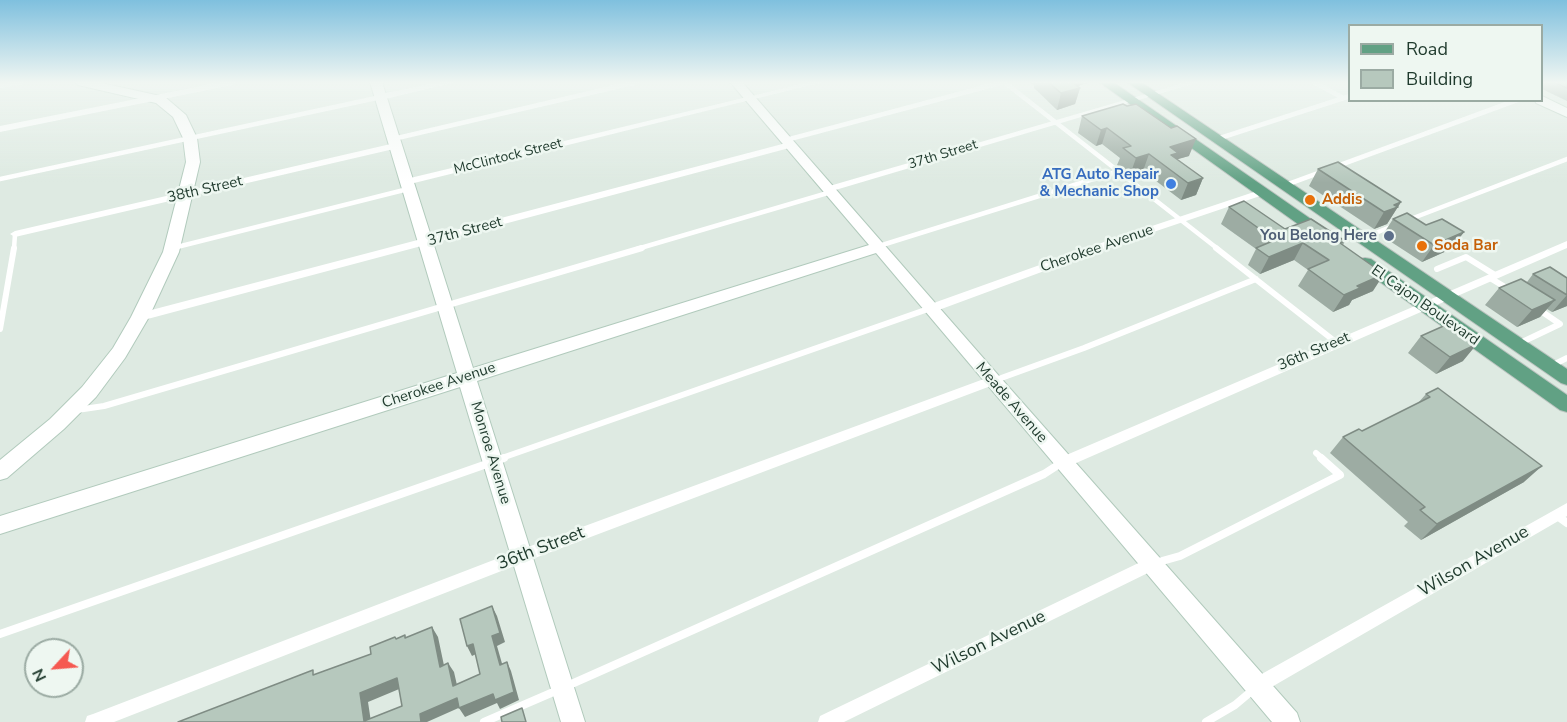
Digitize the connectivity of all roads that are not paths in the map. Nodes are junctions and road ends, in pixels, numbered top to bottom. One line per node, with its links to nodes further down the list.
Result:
1 (64, 116): 16 (street)
2 (179, 116): 17 (street)
3 (276, 116): 17 (lane)
4 (386, 116): 19 (street, Monroe Avenue)
5 (501, 116): 19 (lane)
6 (684, 116): 27 (street, McClintock Street)
7 (764, 116): 20 (street, Meade Avenue)
8 (885, 116): 20 (lane)
9 (1048, 116): 15 (lane)
10 (1074, 116): 15 (street, 37th Street)
11 (1154, 116): 29 (main road, El Cajon Boulevard)
12 (1183, 116): 18 (main road, El Cajon Boulevard)
13 (1289, 116): 18 (lane)
14 (1476, 116): 22 (street)
15 (1055, 121): 23 (lane); 28 (street, 37th Street)
16 (0, 129)
17 (190, 138): 25 (lane); 30 (street)
18 (1217, 139): 26 (main road, El Cajon Boulevard)
19 (394, 142): 27 (street, Monroe Avenue); 30 (street, 38th Street)
20 (788, 143): 28 (street, Meade Avenue); 36 (street, 37th Street)
21 (1567, 159): 33 (lane)
22 (1328, 169): 24 (lane); 26 (street)
23 (1119, 171): 32 (lane); 38 (lane)
24 (1338, 175)
25 (0, 179)
26 (1284, 184): 35 (main road, El Cajon Boulevard)
27 (407, 186): 36 (street, Monroe Avenue); 39 (lane)
28 (830, 190): 38 (street, Meade Avenue); 47 (lane)
29 (1263, 192): 32 (street, Cherokee Avenue); 46 (main road, El Cajon Boulevard)
30 (186, 194): 34 (street, 38th Street); 39 (street)
31 (1398, 214): 33 (lane)
32 (1180, 220): 42 (lane); 48 (street, Cherokee Avenue)
33 (1408, 220): 35 (lane)
34 (15, 234): 50 (lane)
35 (1362, 238): 44 (main road, El Cajon Boulevard)
36 (425, 243): 47 (street, Monroe Avenue); 49 (street, 37th Street)
37 (1567, 244): 41 (street, 36th Street)
38 (879, 247): 48 (street, Meade Avenue); 55 (street, Cherokee Avenue)
39 (172, 248): 49 (street)
40 (1437, 268): 41 (lane)
41 (1492, 276): 43 (lane); 44 (street, 36th Street)
42 (1256, 279): 51 (lane); 57 (lane)
43 (1513, 292)
44 (1447, 296): 46 (street, 36th Street); 52 (main road, El Cajon Boulevard)
45 (1532, 305): 52 (lane)
46 (1425, 306): 51 (street, 36th Street); 58 (main road, El Cajon Boulevard)
47 (445, 307): 55 (street, Monroe Avenue); 59 (lane)
48 (932, 308): 57 (street, Meade Avenue); 61 (lane)
49 (140, 317): 59 (street)
50 (0, 329)
51 (1337, 343): 62 (street, 36th Street)
52 (1518, 344): 54 (main road, El Cajon Boulevard)
53 (1567, 358): 54 (lane)
54 (1550, 366): 56 (main road, El Cajon Boulevard)
55 (467, 377): 61 (street, Monroe Avenue); 65 (street, Cherokee Avenue)
56 (1567, 378)
57 (992, 381): 62 (street, Meade Avenue); 66 (street, 36th Street)
58 (1567, 405)
59 (71, 411): 63 (street)
60 (1316, 453): 67 (lane)
61 (493, 461): 66 (street, Monroe Avenue); 68 (lane)
62 (1062, 463): 67 (street, Meade Avenue); 70 (lane)
63 (0, 472)
64 (1563, 516): 69 (street, Wilson Avenue)
65 (0, 525)
66 (522, 556): 70 (street, Monroe Avenue); 71 (street, 36th Street)
67 (1151, 564): 69 (street, Meade Avenue); 74 (street, Wilson Avenue)
68 (0, 634)
69 (1257, 686): 75 (lane); 76 (street, Meade Avenue)
70 (563, 688): 72 (lane); 73 (street, Monroe Avenue)
71 (93, 722)
72 (484, 722)
73 (573, 722)
74 (826, 722)
75 (1206, 722)
76 (1287, 722)

